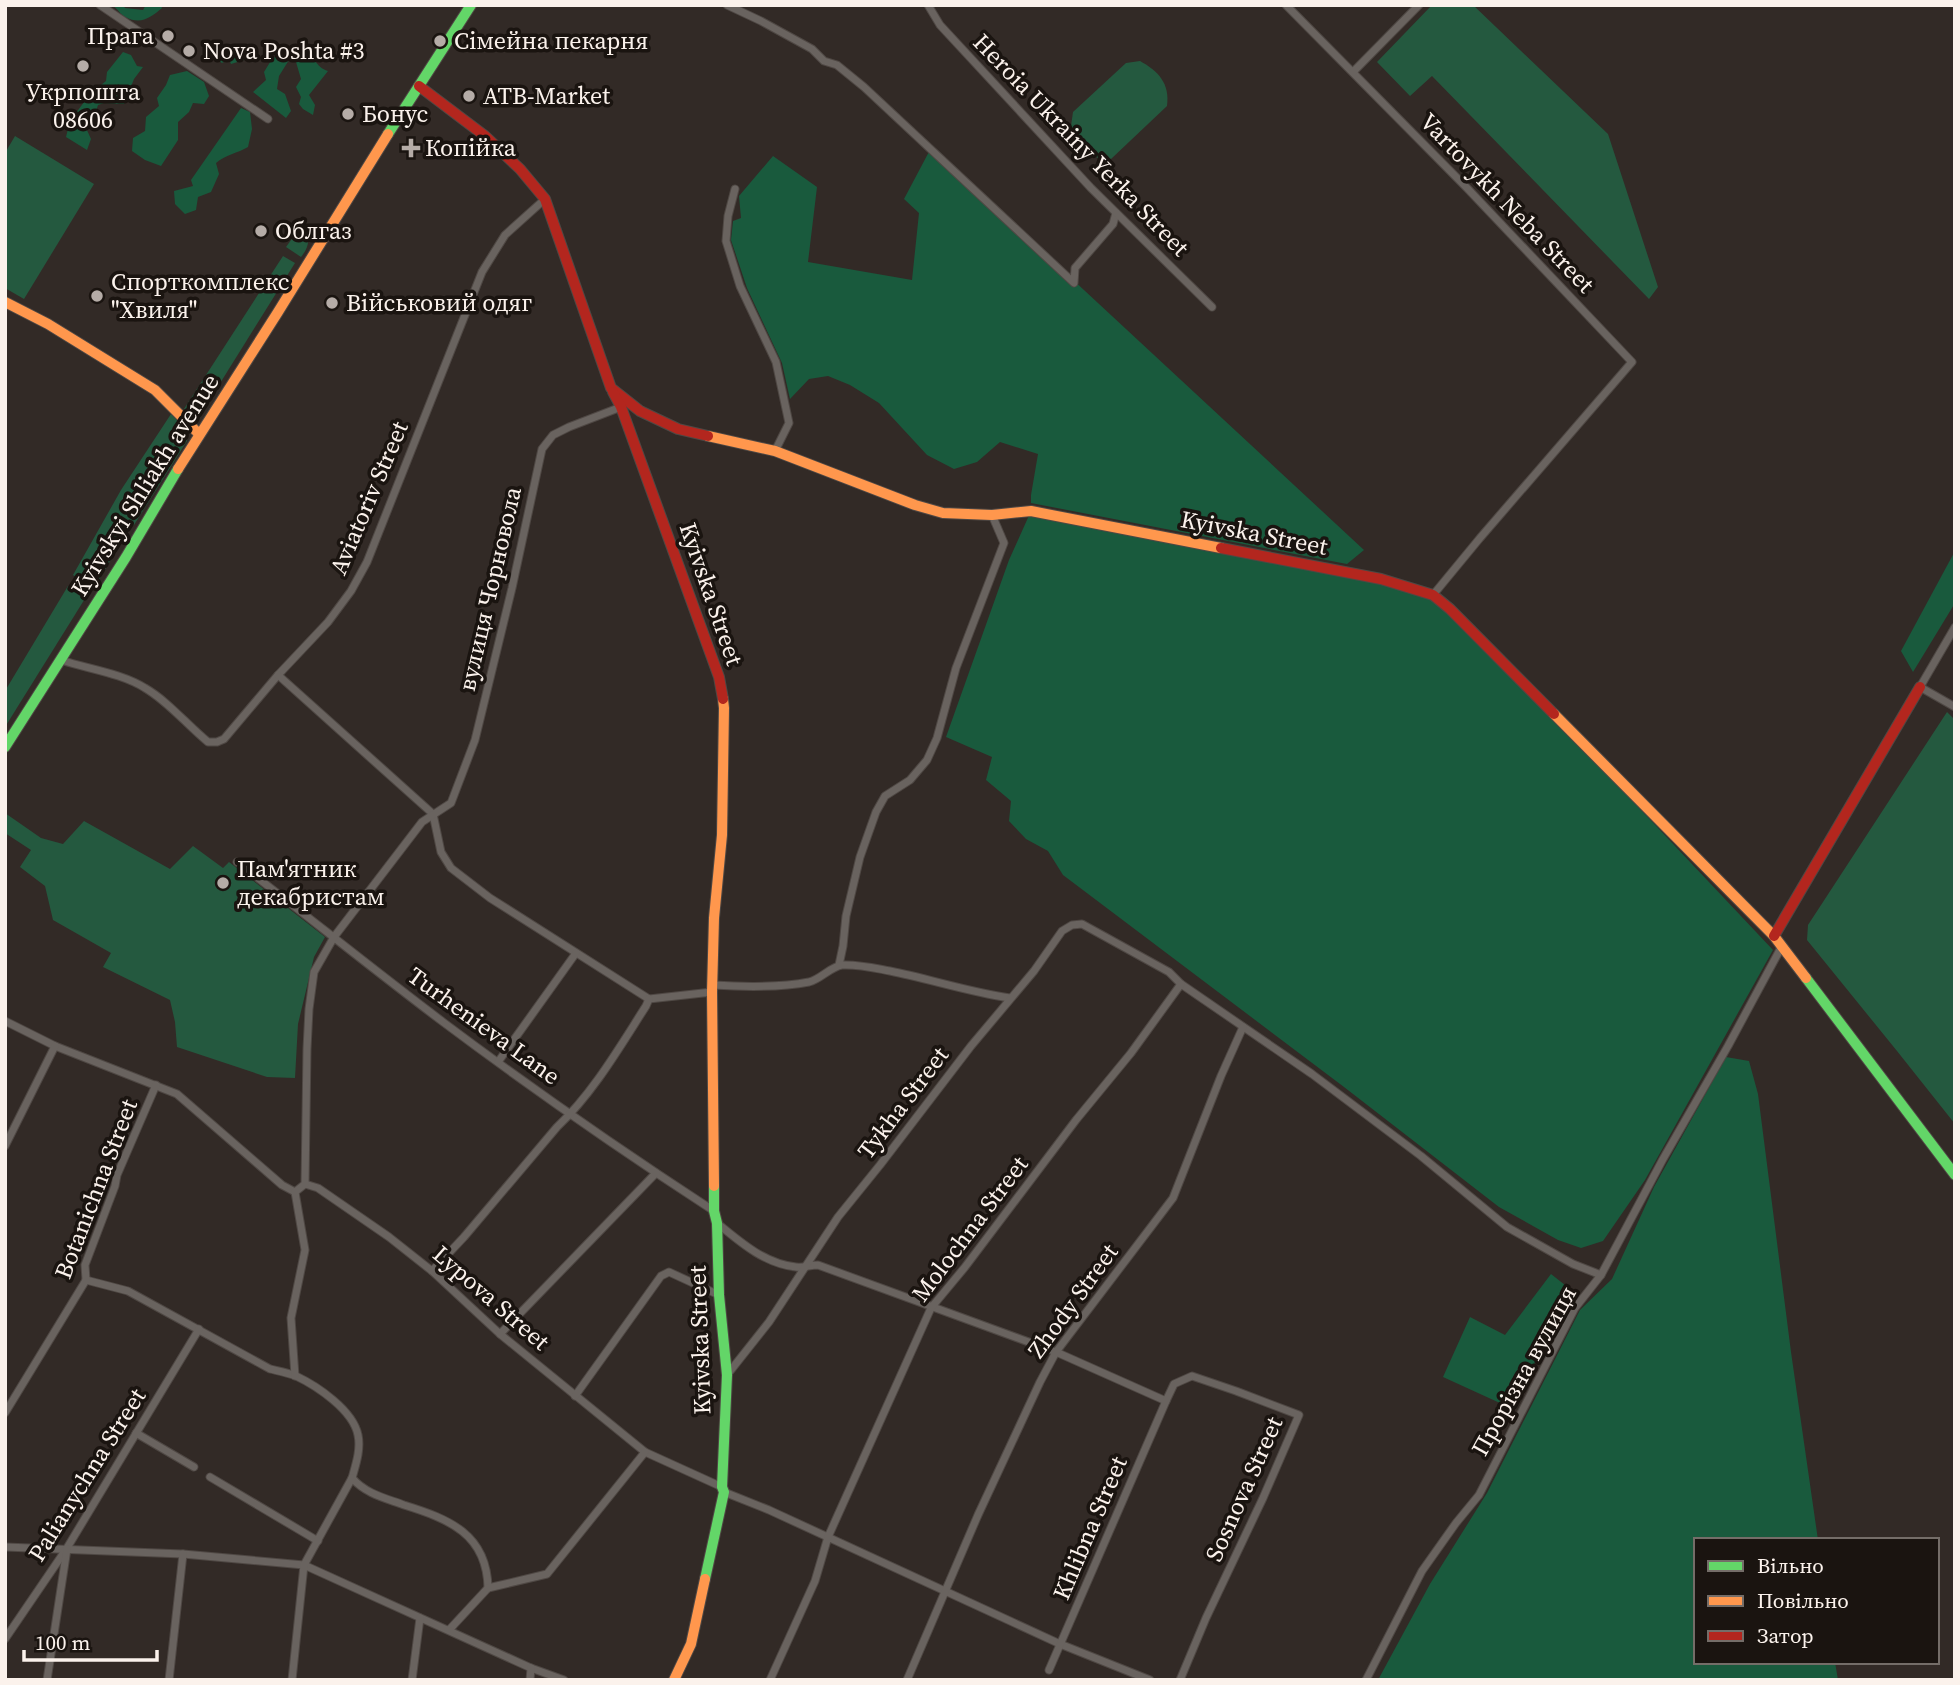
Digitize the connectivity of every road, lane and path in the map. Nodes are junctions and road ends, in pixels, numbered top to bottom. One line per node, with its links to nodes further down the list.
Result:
1 (100, 5): 9 (street)
2 (471, 5): 8 (street, Kyivskyi Shliakh avenue)
3 (727, 5): 12 (street)
4 (928, 5): 12 (street, Heroia Ukrainy Yerka Street)
5 (1286, 5): 7 (street, Vartovykh Neba Street)
6 (1419, 5): 7 (street)
7 (1353, 72): 20 (street, Vartovykh Neba Street)
8 (419, 86): 11 (street, Kyivska Street); 17 (street, Kyivskyi Shliakh avenue)
9 (268, 119)
10 (735, 189): 18 (street)
11 (545, 199): 15 (street, Kyivska Street); 23 (street, Aviatoriv Street)
12 (1116, 213): 14 (street, Heroia Ukrainy Yerka Street)
13 (5, 302): 17 (street)
14 (1212, 307)
15 (611, 388): 16 (street, Kyivska Street); 18 (street, Kyivska Street)
16 (621, 407): 27 (street, вулиця Чорновола); 35 (street, Kyivska Street)
17 (199, 434): 22 (street, Kyivskyi Shliakh avenue)
18 (775, 451): 19 (street, Kyivska Street)
19 (992, 515): 20 (street, Kyivska Street); 33 (street)
20 (1433, 595): 29 (street, Kyivska Street)
21 (1955, 627): 24 (street)
22 (61, 660): 23 (street, Aviatoriv Street); 26 (street, Kyivskyi Shliakh avenue)
23 (278, 676): 27 (street)
24 (1920, 687): 25 (street); 29 (street)
25 (1955, 707)
26 (5, 747)
27 (433, 814): 30 (street, вулиця Чорновола); 32 (street)
28 (237, 862): 30 (street, Turhenieva Lane)
29 (1774, 936): 31 (street, Kyivska Street)
30 (334, 937): 41 (street, Turhenieva Lane); 47 (street, вулиця Чорновола)
31 (1782, 946): 46 (street, Kyivska Street); 53 (street)
32 (576, 953): 37 (street); 41 (street)
33 (839, 965): 35 (street); 36 (street)
34 (1181, 984): 36 (street, Tykha Street); 39 (street, Прорізна вулиця); 56 (street, Molochna Street)
35 (713, 988): 37 (street); 49 (street, Kyivska Street)
36 (1010, 998): 51 (street, Tykha Street)
37 (649, 999): 43 (street)
38 (5, 1021): 40 (street)
39 (1243, 1027): 53 (street, Прорізна вулиця); 59 (street, Zhody Street)
40 (55, 1046): 42 (street); 44 (street)
41 (499, 1062): 43 (street, Turhenieva Lane)
42 (156, 1085): 48 (street); 54 (street, Botanichna Street)
43 (571, 1114): 45 (street, Turhenieva Lane); 52 (street)
44 (5, 1146)
45 (656, 1173): 49 (street, Turhenieva Lane); 58 (street)
46 (1955, 1175)
47 (305, 1184): 48 (street); 52 (street, Lypova Street)
48 (295, 1192): 61 (street)
49 (714, 1211): 50 (street, Kyivska Street)
50 (717, 1223): 51 (street); 55 (street, Kyivska Street)
51 (806, 1267): 56 (street); 60 (street, Tykha Street)
52 (432, 1271): 58 (street, Lypova Street)
53 (1601, 1275): 96 (street, Прорізна вулиця)
54 (86, 1280): 57 (street); 64 (street, Botanichna Street)
55 (719, 1295): 60 (street, Kyivska Street); 62 (street)
56 (931, 1308): 59 (street); 71 (street, Molochna Street)
57 (199, 1329): 61 (street); 65 (street, Palianychna Street)
58 (500, 1334): 62 (street, Lypova Street)
59 (1056, 1352): 63 (street); 78 (street, Zhody Street)
60 (727, 1375): 70 (street, Kyivska Street)
61 (295, 1376): 69 (street)
62 (575, 1395): 66 (street, Lypova Street)
63 (1166, 1401): 82 (street, Khlibna Street); 95 (street, Sosnova Street)
64 (5, 1413)
65 (136, 1433): 67 (street); 74 (street, Palianychna Street)
66 (645, 1452): 70 (street, Lypova Street); 77 (street)
67 (194, 1467)
68 (210, 1477): 72 (street)
69 (352, 1478): 72 (street); 77 (street)
70 (723, 1489): 71 (street, Lypova Street); 91 (street, Kyivska Street)
71 (828, 1537): 78 (street, Lypova Street); 92 (street, Molochna Street)
72 (318, 1541): 76 (street)
73 (5, 1547): 74 (street)
74 (67, 1548): 75 (street); 81 (street, Palianychna Street); 85 (street)
75 (183, 1554): 76 (street); 86 (street)
76 (304, 1565): 79 (street); 87 (street)
77 (488, 1588): 80 (street)
78 (945, 1591): 82 (street, Lypova Street); 93 (street, Zhody Street)
79 (421, 1618): 80 (street); 88 (street)
80 (449, 1630): 83 (street)
81 (5, 1639)
82 (1060, 1644): 84 (street, Khlibna Street); 94 (street, Lypova Street)
83 (531, 1668): 89 (street); 90 (street)
84 (1049, 1671)
85 (47, 1680)
86 (169, 1680)
87 (292, 1680)
88 (412, 1680)
89 (530, 1680)
90 (564, 1680)
91 (674, 1680)
92 (770, 1680)
93 (907, 1680)
94 (1150, 1680)
95 (1180, 1680)
96 (1366, 1680)

